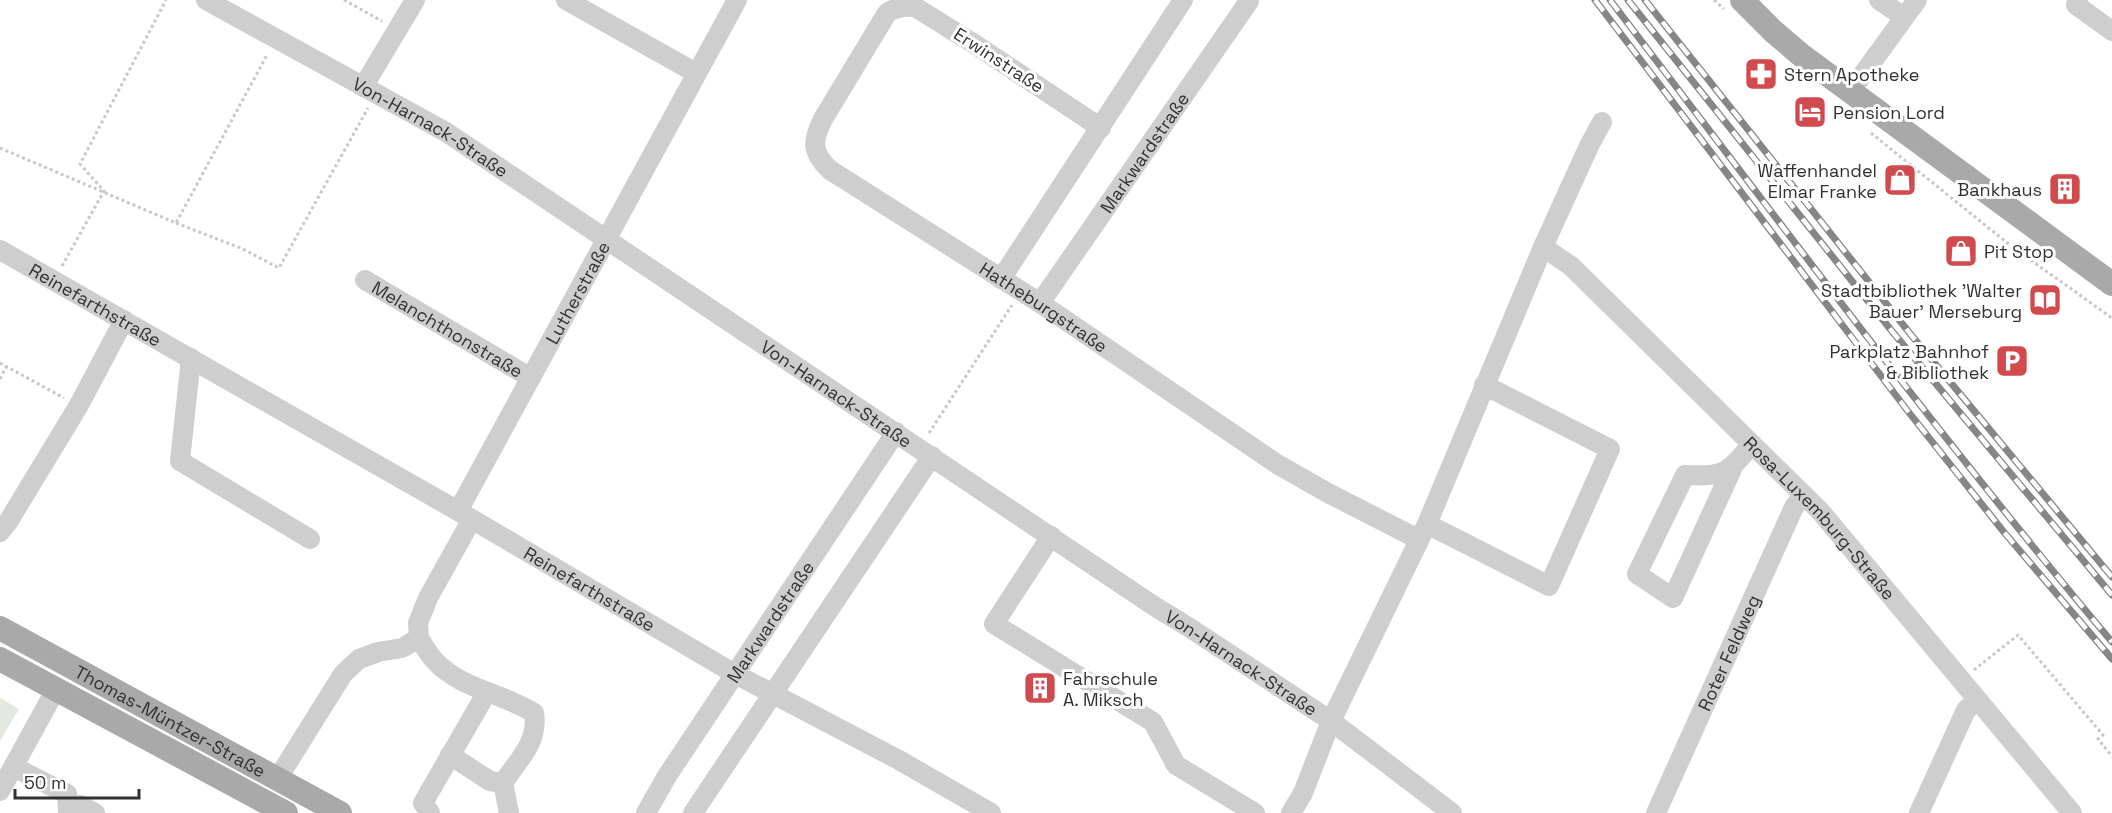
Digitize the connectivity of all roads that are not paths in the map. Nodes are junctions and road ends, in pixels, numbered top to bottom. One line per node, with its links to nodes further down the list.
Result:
1 (206, 0): 15 (street, Von-Harnack-Straße)
2 (415, 0): 15 (street)
3 (566, 0): 14 (street)
4 (737, 0): 14 (street, Lutherstraße)
5 (1183, 0): 18 (street)
6 (1879, 0): 12 (street)
7 (1917, 0): 12 (street)
8 (2078, 0): 13 (street)
9 (1249, 1): 25 (street, Markwardstraße)
10 (1733, 5): 16 (main road)
11 (892, 9): 18 (street, Erwinstraße); 22 (street, Hatheburgstraße)
12 (1904, 17): 16 (street)
13 (2112, 31)
14 (696, 73): 19 (street, Lutherstraße)
15 (369, 90): 19 (street, Von-Harnack-Straße)
16 (1850, 92): 24 (main road)
17 (1602, 122): 20 (street)
18 (1101, 128): 22 (street)
19 (606, 238): 28 (street, Lutherstraße); 30 (street, Von-Harnack-Straße)
20 (1543, 248): 29 (street); 31 (street, Rosa-Luxemburg-Straße)
21 (0, 250): 26 (street, Reinefarthstraße)
22 (1001, 279): 25 (street, Hatheburgstraße)
23 (365, 280): 28 (street, Melanchthonstraße)
24 (2112, 284)
25 (1040, 303): 36 (street, Hatheburgstraße)
26 (124, 320): 27 (street, Reinefarthstraße); 37 (street)
27 (191, 358): 35 (street, Reinefarthstraße); 39 (street)
28 (531, 378): 35 (street, Lutherstraße)
29 (1484, 385): 36 (street); 36 (street, Hatheburgstraße)
30 (896, 432): 32 (street, Von-Harnack-Straße); 43 (street, Markwardstraße)
31 (1752, 444): 33 (street); 34 (street, Rosa-Luxemburg-Straße)
32 (926, 452): 38 (street, Von-Harnack-Straße); 46 (street)
33 (1732, 469): 33 (street)
34 (1804, 495): 47 (street, Rosa-Luxemburg-Straße); 67 (street, Roter Feldweg)
35 (465, 515): 41 (street, Lutherstraße); 43 (street, Reinefarthstraße)
36 (1423, 531): 48 (street)
37 (0, 532)
38 (1051, 536): 48 (street, Von-Harnack-Straße); 64 (street)
39 (310, 539)
40 (0, 628): 51 (main road, Thomas-Müntzer-Straße)
41 (419, 638): 45 (street); 51 (street)
42 (0, 659): 44 (main road, Thomas-Müntzer-Straße)
43 (735, 674): 46 (street, Reinefarthstraße); 61 (street, Markwardstraße)
44 (56, 689): 50 (street); 54 (main road, Thomas-Müntzer-Straße)
45 (487, 692): 49 (street); 52 (street)
46 (774, 693): 62 (street); 63 (street, Reinefarthstraße)
47 (1977, 700): 68 (street); 69 (street, Rosa-Luxemburg-Straße)
48 (1331, 721): 65 (street); 66 (street, Von-Harnack-Straße)
49 (450, 755): 52 (street); 59 (street)
50 (14, 767): 53 (street); 55 (street)
51 (278, 778): 58 (main road, Thomas-Müntzer-Straße)
52 (503, 783): 60 (street)
53 (0, 791)
54 (253, 805): 57 (main road, Thomas-Müntzer-Straße)
55 (68, 808): 56 (street)
56 (95, 813)
57 (286, 813)
58 (340, 813)
59 (430, 813)
60 (509, 813)
61 (645, 813)
62 (693, 813)
63 (991, 813)
64 (1255, 813)
65 (1291, 813)
66 (1452, 813)
67 (1656, 813)
68 (1919, 813)
69 (2072, 813)

